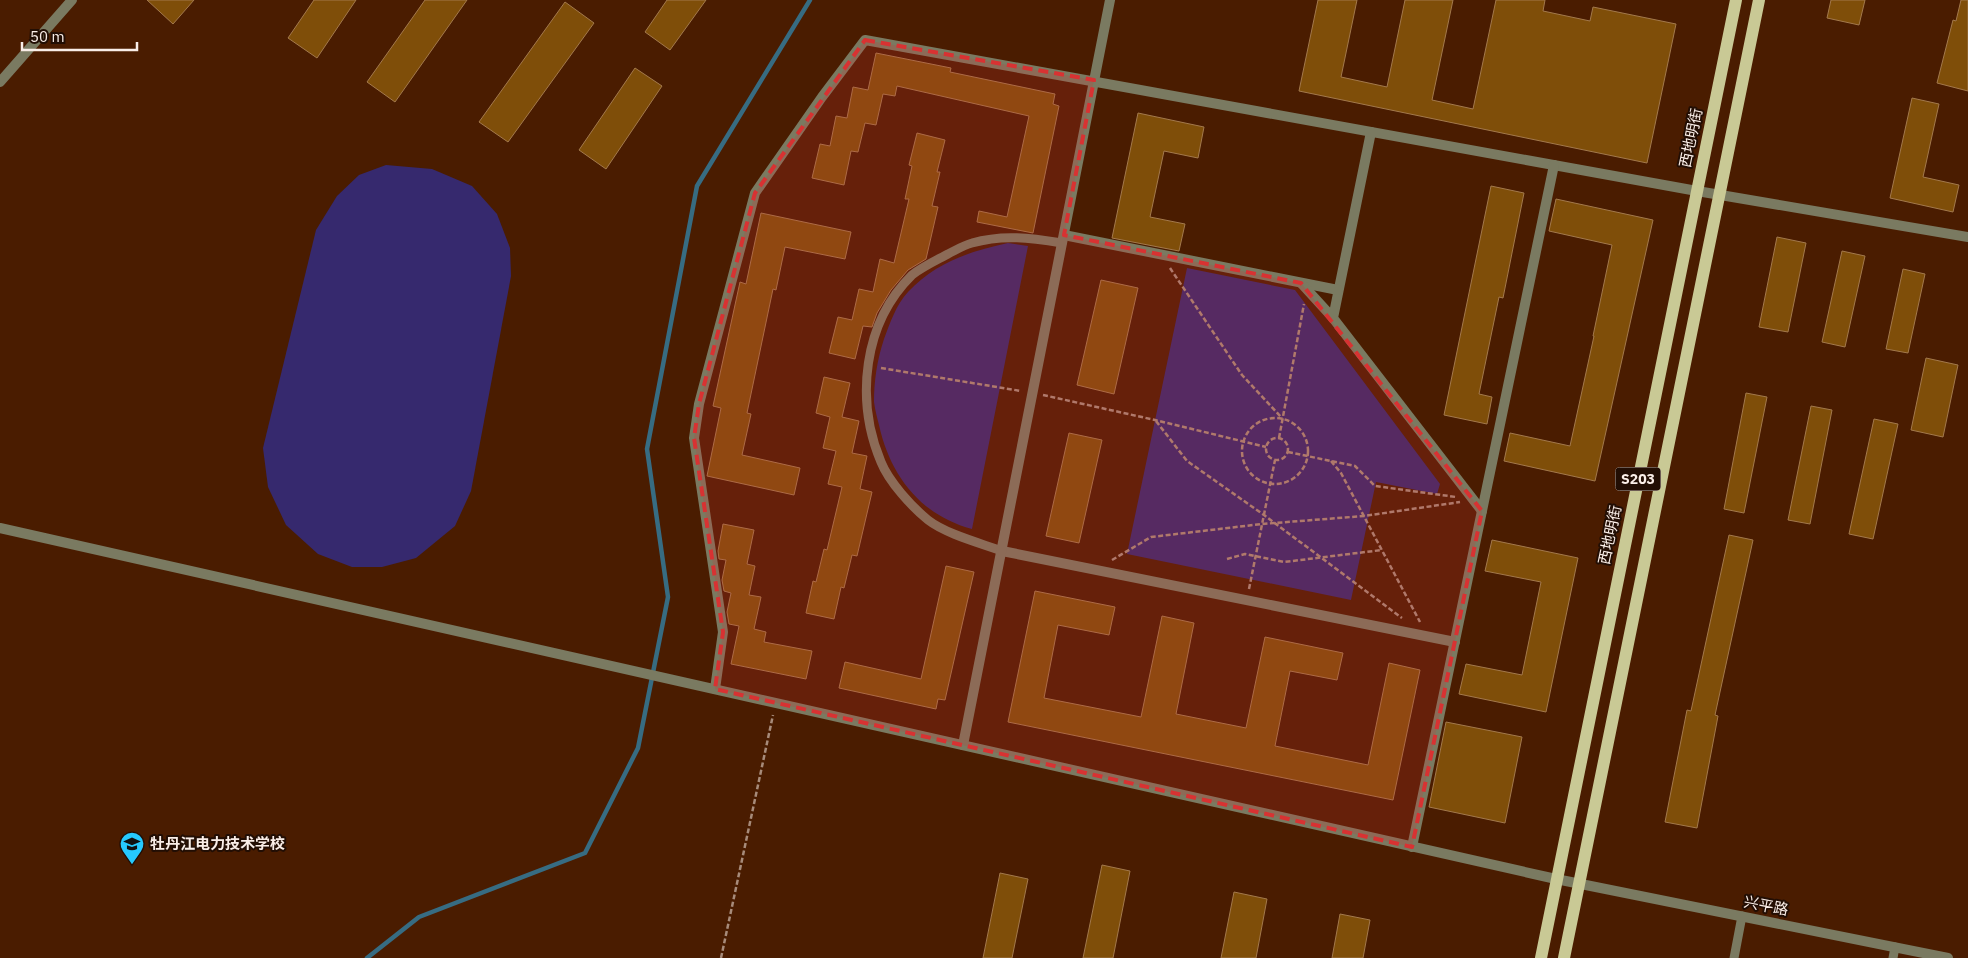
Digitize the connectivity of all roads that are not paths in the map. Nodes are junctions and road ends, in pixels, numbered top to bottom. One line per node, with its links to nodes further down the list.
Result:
1 (72, 0): 6 (street)
2 (1110, 0): 5 (street)
3 (1736, 0): 9 (main road, 西地明街 / S203)
4 (1759, 0): 23 (main road, S203)
5 (1094, 80): 7 (street); 11 (street); 19 (street)
6 (0, 82)
7 (1372, 132): 8 (street); 13 (street)
8 (1554, 165): 9 (street); 15 (street)
9 (1697, 192): 10 (street); 22 (main road, 西地明街 / S203)
10 (1968, 237)
11 (1063, 239): 12 (street); 17 (street); 17 (lane)
12 (1304, 286): 13 (street); 14 (street)
13 (1338, 290): 14 (street)
14 (1332, 318): 15 (street)
15 (1482, 511): 18 (street)
16 (0, 528): 19 (street, 兴平路)
17 (1002, 550): 18 (street); 20 (street)
18 (1455, 642): 21 (street)
19 (715, 689): 20 (street, 兴平路)
20 (963, 745): 21 (street, 兴平路)
21 (1412, 847): 22 (street, 兴平路)
22 (1556, 879): 23 (street, 兴平路); 26 (main road, 西地明街 / S203)
23 (1578, 883): 24 (street, 兴平路); 27 (main road, S203)
24 (1742, 916): 25 (street, 兴平路); 28 (lane)
25 (1895, 947): 29 (lane); 30 (street, 兴平路)
26 (1541, 958)
27 (1564, 958)
28 (1734, 958)
29 (1893, 958)
30 (1948, 958)

